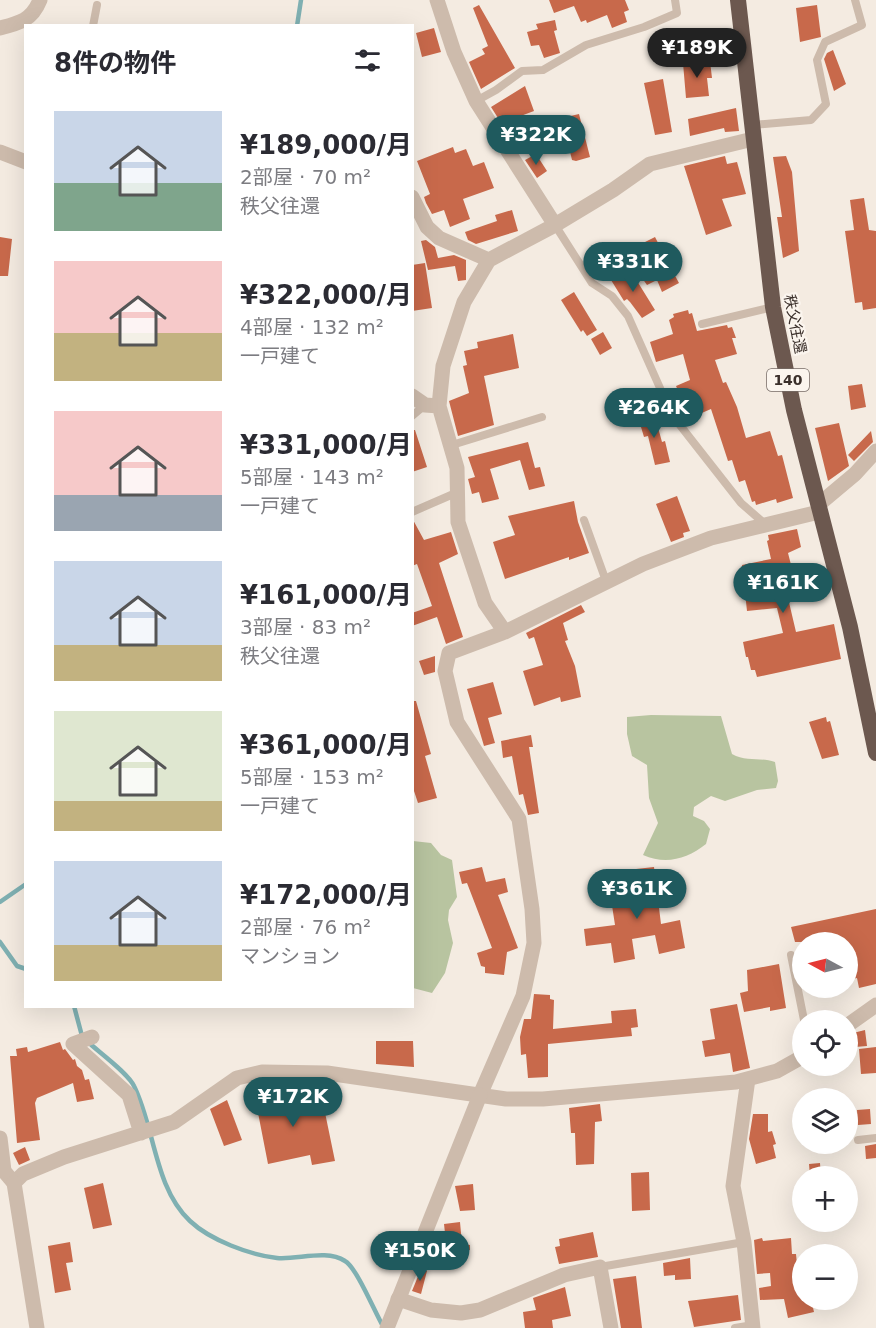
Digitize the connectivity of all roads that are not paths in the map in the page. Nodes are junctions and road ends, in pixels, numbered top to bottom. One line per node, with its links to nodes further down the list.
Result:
1 (40, 0): 8 (street)
2 (437, 0): 9 (street)
3 (675, 0): 9 (lane)
4 (738, 0): 10 (highway, 秩父往還 / 140)
5 (855, 0): 10 (lane)
6 (97, 5): 7 (lane)
7 (93, 24)
8 (0, 28)
9 (476, 101): 14 (street)
10 (752, 132): 14 (street); 16 (highway, 秩父往還 / 140)
11 (0, 152): 12 (street)
12 (24, 161)
13 (414, 201): 15 (street)
14 (555, 225): 15 (street); 27 (lane)
15 (489, 260): 18 (street)
16 (773, 308): 17 (lane); 24 (highway, 秩父往還 / 140)
17 (702, 324)
18 (425, 402): 19 (lane); 21 (street)
19 (414, 414)
20 (542, 417): 21 (lane)
21 (452, 445): 23 (street)
22 (876, 452): 24 (street)
23 (458, 492): 25 (lane); 29 (street)
24 (818, 509): 27 (street); 30 (highway, 秩父往還 / 140)
25 (414, 511)
26 (584, 520): 28 (lane)
27 (766, 524): 28 (street)
28 (606, 581): 29 (street)
29 (504, 632): 38 (street)
30 (876, 753)
31 (791, 955): 33 (lane)
32 (876, 1005): 34 (street)
33 (802, 1010)
34 (858, 1018)
35 (92, 1037): 39 (street)
36 (792, 1063): 37 (street)
37 (748, 1079): 38 (street); 44 (street)
38 (480, 1095): 39 (street); 46 (street)
39 (141, 1133): 43 (street)
40 (0, 1138): 43 (street)
41 (876, 1138): 42 (lane)
42 (858, 1140)
43 (14, 1183): 48 (street)
44 (744, 1242): 45 (lane); 47 (street)
45 (600, 1267): 46 (street); 50 (street)
46 (398, 1299): 49 (street)
47 (753, 1327): 51 (lane)
48 (37, 1328)
49 (387, 1328)
50 (611, 1328)
51 (735, 1328)

